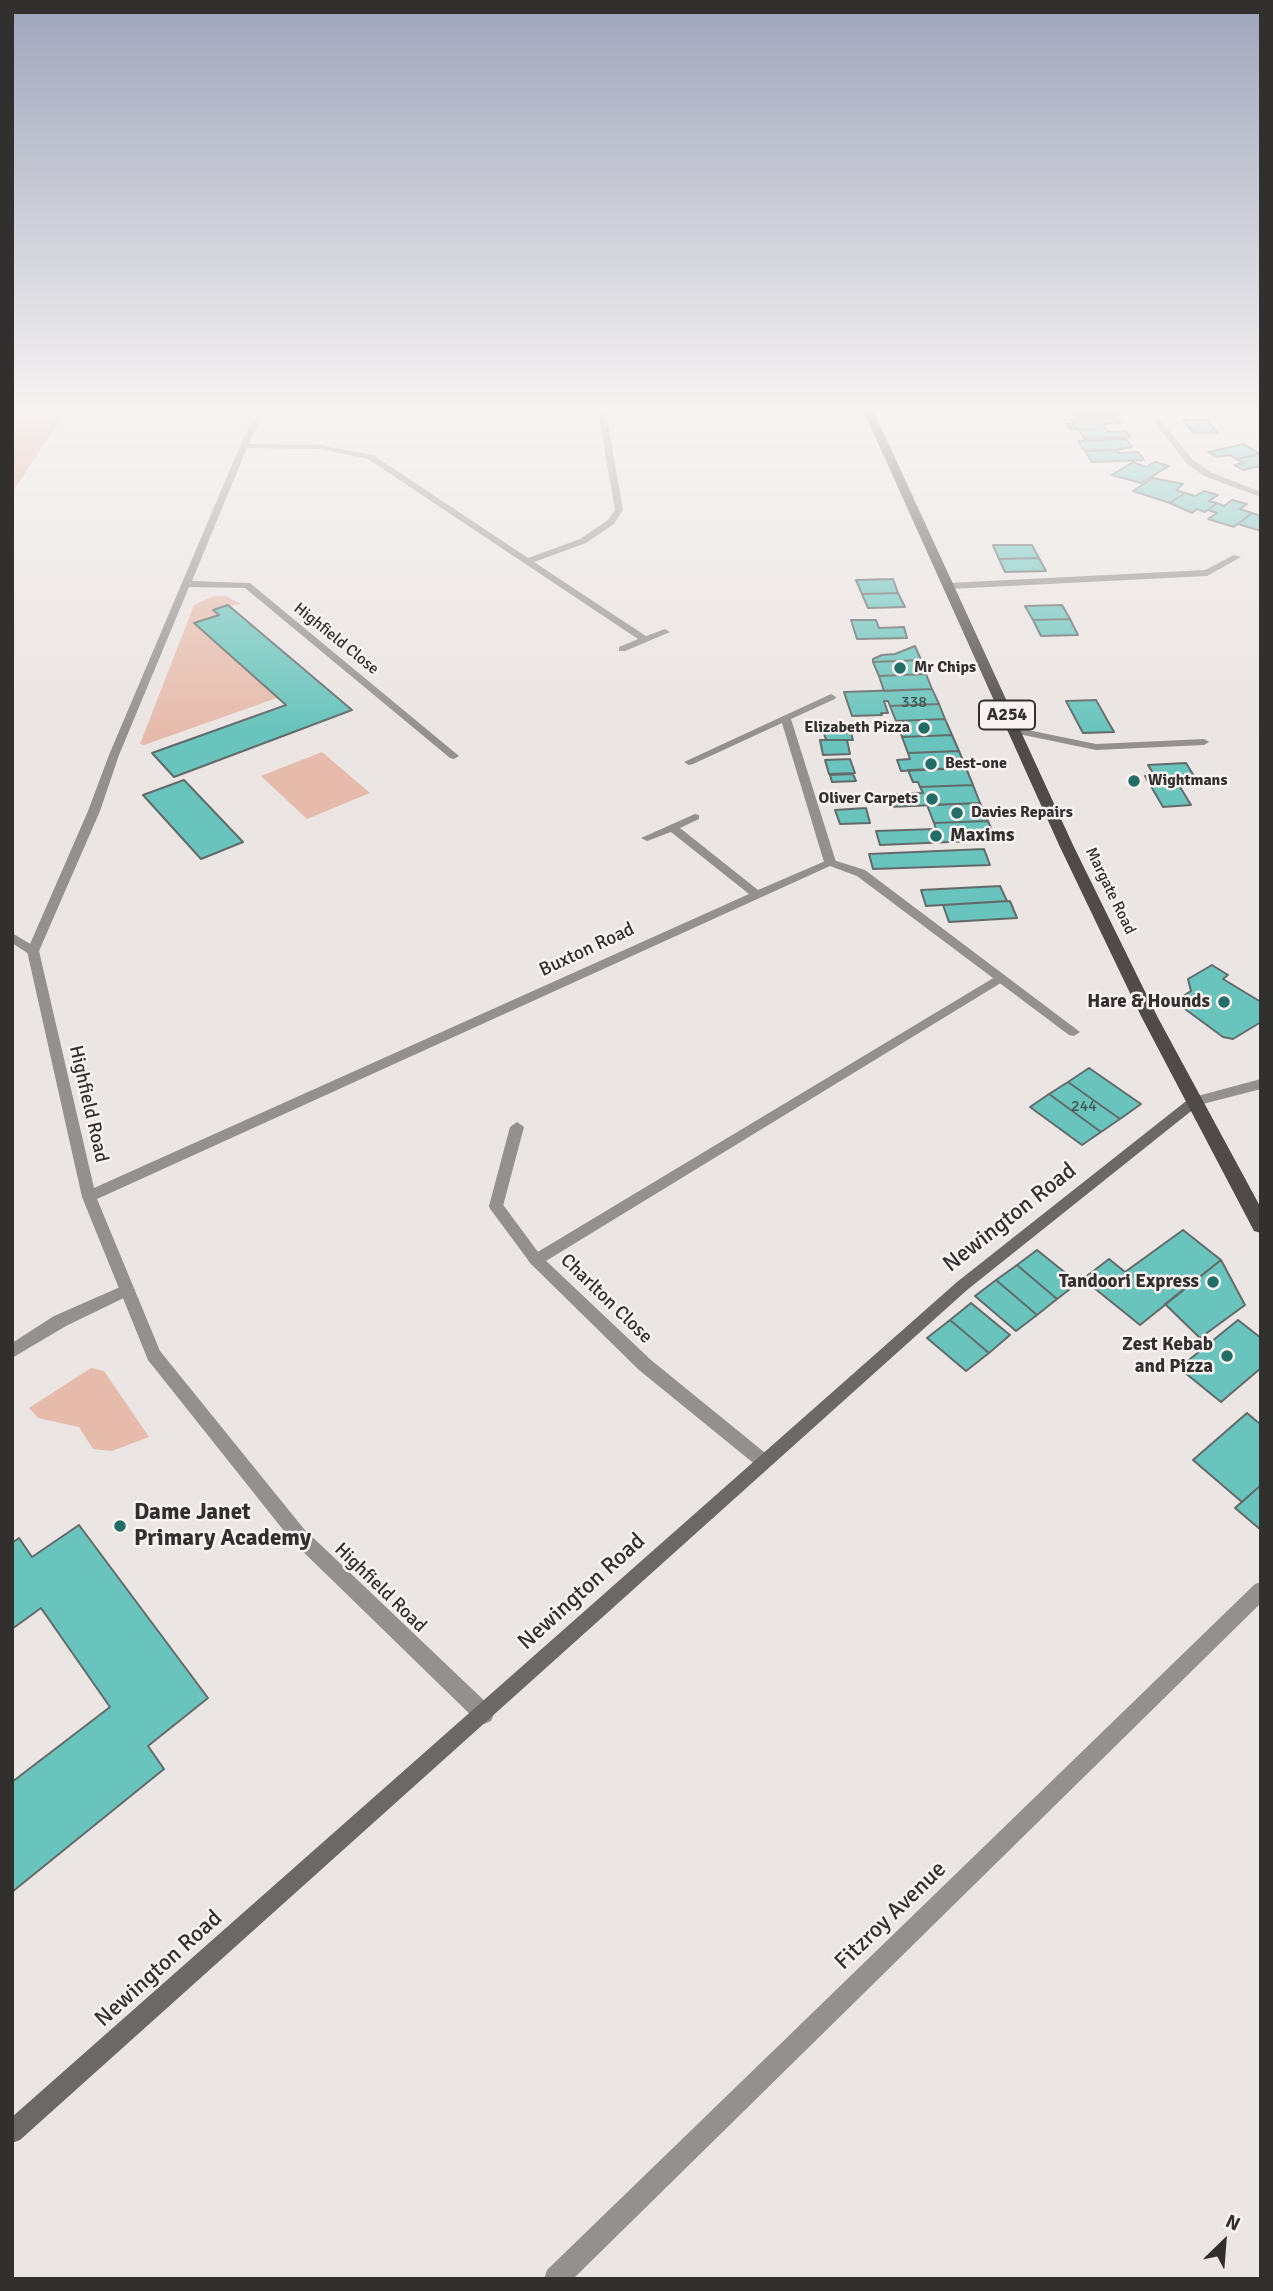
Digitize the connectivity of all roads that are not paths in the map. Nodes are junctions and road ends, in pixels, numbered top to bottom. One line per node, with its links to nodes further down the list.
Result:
1 (213, 519): 7 (street)
2 (464, 519): 6 (street)
3 (613, 519): 6 (street)
4 (918, 519): 8 (main road, Margate Road / A254)
5 (1237, 557): 8 (street)
6 (528, 561): 10 (street)
7 (186, 584): 16 (street, Highfield Close); 24 (street)
8 (949, 586): 14 (main road, Margate Road / A254)
9 (665, 632): 10 (street)
10 (645, 640): 11 (street)
11 (622, 649)
12 (831, 698): 13 (street)
13 (786, 718): 17 (street); 21 (street)
14 (1013, 730): 15 (street); 28 (main road, Margate Road / A254)
15 (1204, 742)
16 (454, 756)
17 (689, 762)
18 (695, 817): 19 (street)
19 (672, 827): 20 (street); 22 (street)
20 (647, 838)
21 (830, 862): 22 (street, Buxton Road); 25 (street)
22 (756, 894): 30 (street, Buxton Road)
23 (12, 937): 24 (street)
24 (33, 951): 30 (street, Highfield Road)
25 (1000, 978): 26 (street); 32 (street)
26 (1073, 1032)
27 (1261, 1084): 28 (street)
28 (1195, 1101): 31 (main road, Margate Road / A254); 35 (main road, Newington Road)
29 (517, 1127): 32 (street, Charlton Close)
30 (89, 1197): 33 (street, Highfield Road)
31 (1261, 1226)
32 (536, 1261): 35 (street, Charlton Close)
33 (127, 1290): 34 (street); 37 (street, Highfield Road)
34 (12, 1351)
35 (763, 1461): 37 (main road, Newington Road)
36 (1261, 1590): 39 (street, Fitzroy Avenue)
37 (484, 1714): 38 (main road, Newington Road)
38 (12, 2132)
39 (556, 2279)

